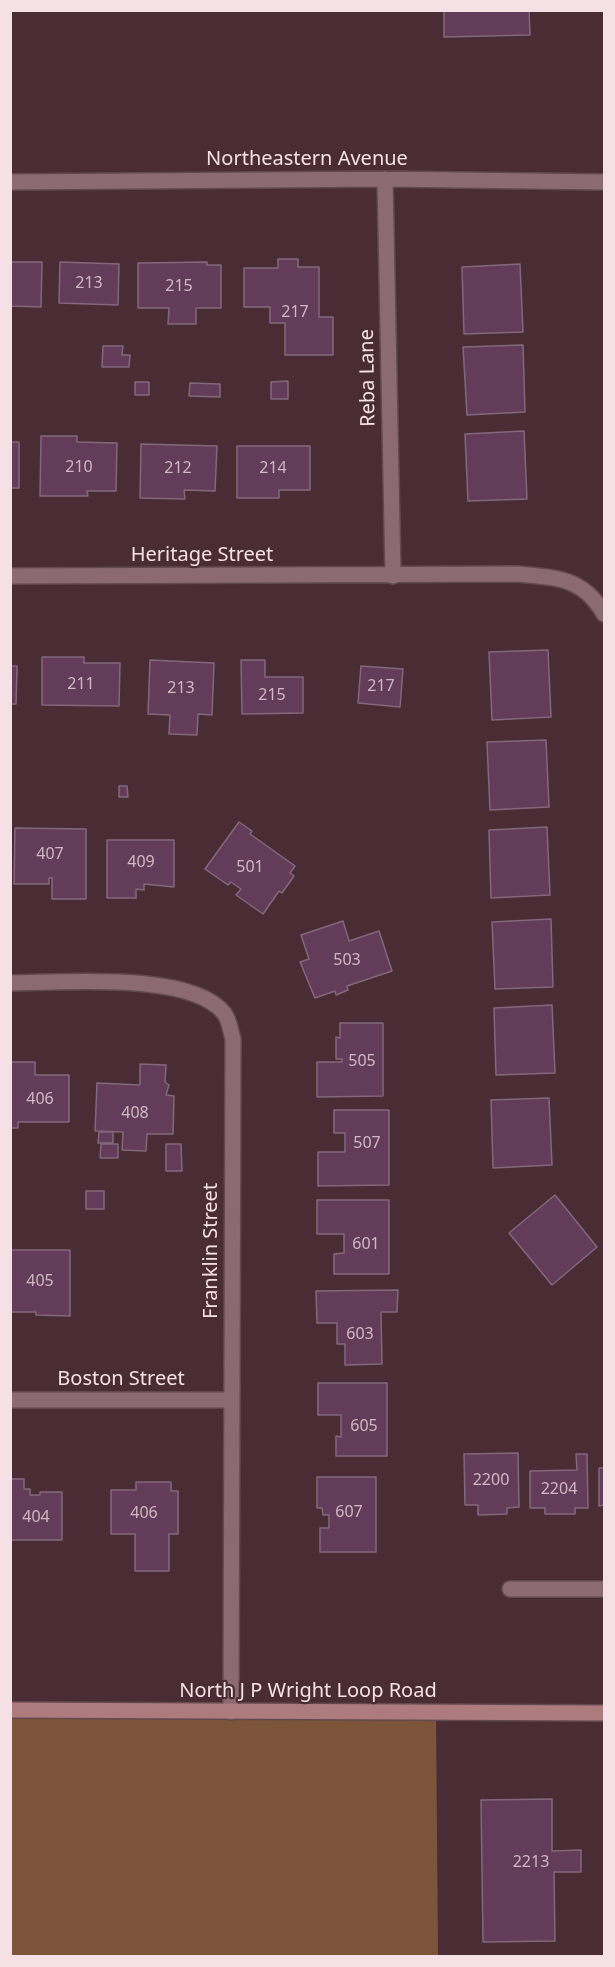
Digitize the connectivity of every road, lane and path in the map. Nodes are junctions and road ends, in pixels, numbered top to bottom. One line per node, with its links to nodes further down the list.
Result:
1 (385, 179): 2 (street, Northeastern Avenue); 3 (street, Northeastern Avenue); 5 (street, Reba Lane)
2 (10, 182)
3 (604, 182)
4 (10, 576): 5 (street, Heritage Street)
5 (393, 576): 6 (street, Heritage Street)
6 (604, 614)
7 (10, 983): 9 (street, Franklin Street)
8 (10, 1400): 9 (street, Boston Street)
9 (231, 1400): 13 (street, Franklin Street)
10 (510, 1589): 11 (street)
11 (604, 1589)
12 (10, 1710): 13 (main road, North J P Wright Loop Road)
13 (231, 1712): 14 (main road, North J P Wright Loop Road)
14 (604, 1713)

